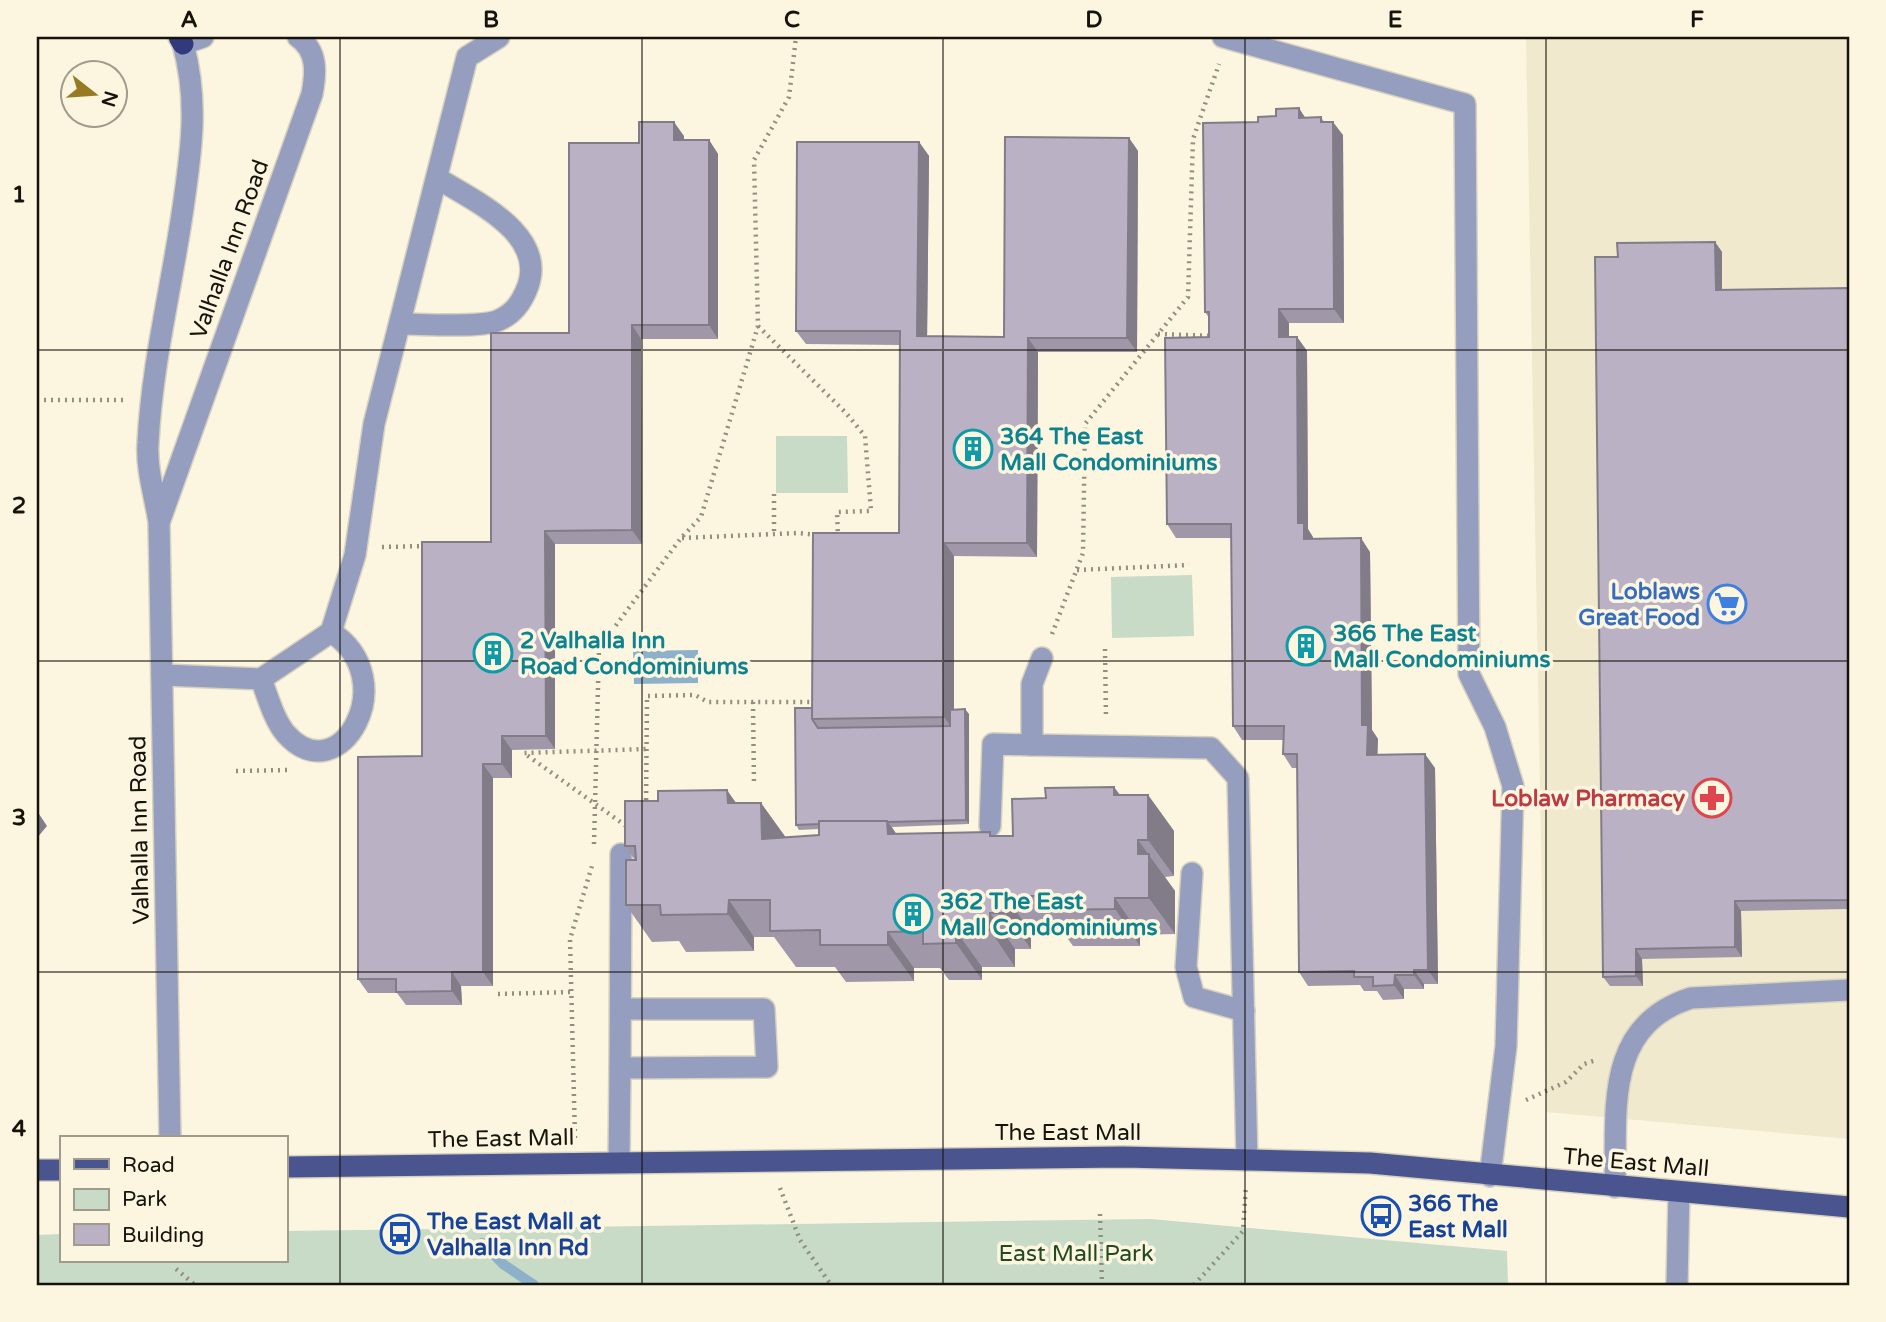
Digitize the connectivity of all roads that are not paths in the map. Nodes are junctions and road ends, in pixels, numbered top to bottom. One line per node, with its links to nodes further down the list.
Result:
1 (203, 37): 5 (street, Valhalla Inn Road)
2 (298, 37): 8 (street, Valhalla Inn Road)
3 (499, 37): 6 (street)
4 (1226, 37): 27 (street)
5 (181, 40): 8 (street, Valhalla Inn Road)
6 (437, 178): 7 (street); 7 (street)
7 (400, 324): 9 (street)
8 (159, 522): 11 (street, Valhalla Inn Road)
9 (331, 632): 12 (street); 12 (street)
10 (1042, 658): 13 (street)
11 (162, 674): 12 (street); 21 (street, Valhalla Inn Road)
12 (261, 680)
13 (1031, 745): 14 (street); 19 (street)
14 (990, 826)
15 (621, 854): 18 (street)
16 (1192, 873): 19 (street)
17 (1849, 990): 28 (street)
18 (622, 1009): 20 (street); 20 (street)
19 (1244, 1011): 22 (street)
20 (620, 1068): 23 (street)
21 (170, 1136)
22 (1247, 1160): 23 (main road, The East Mall); 27 (main road, The East Mall)
23 (619, 1162): 24 (main road, The East Mall)
24 (287, 1167)
25 (37, 1170): 26 (main road)
26 (60, 1170)
27 (1490, 1176): 28 (main road, The East Mall)
28 (1615, 1186): 29 (main road, The East Mall)
29 (1679, 1192): 30 (main road, The East Mall); 31 (street)
30 (1849, 1207)
31 (1676, 1285)

